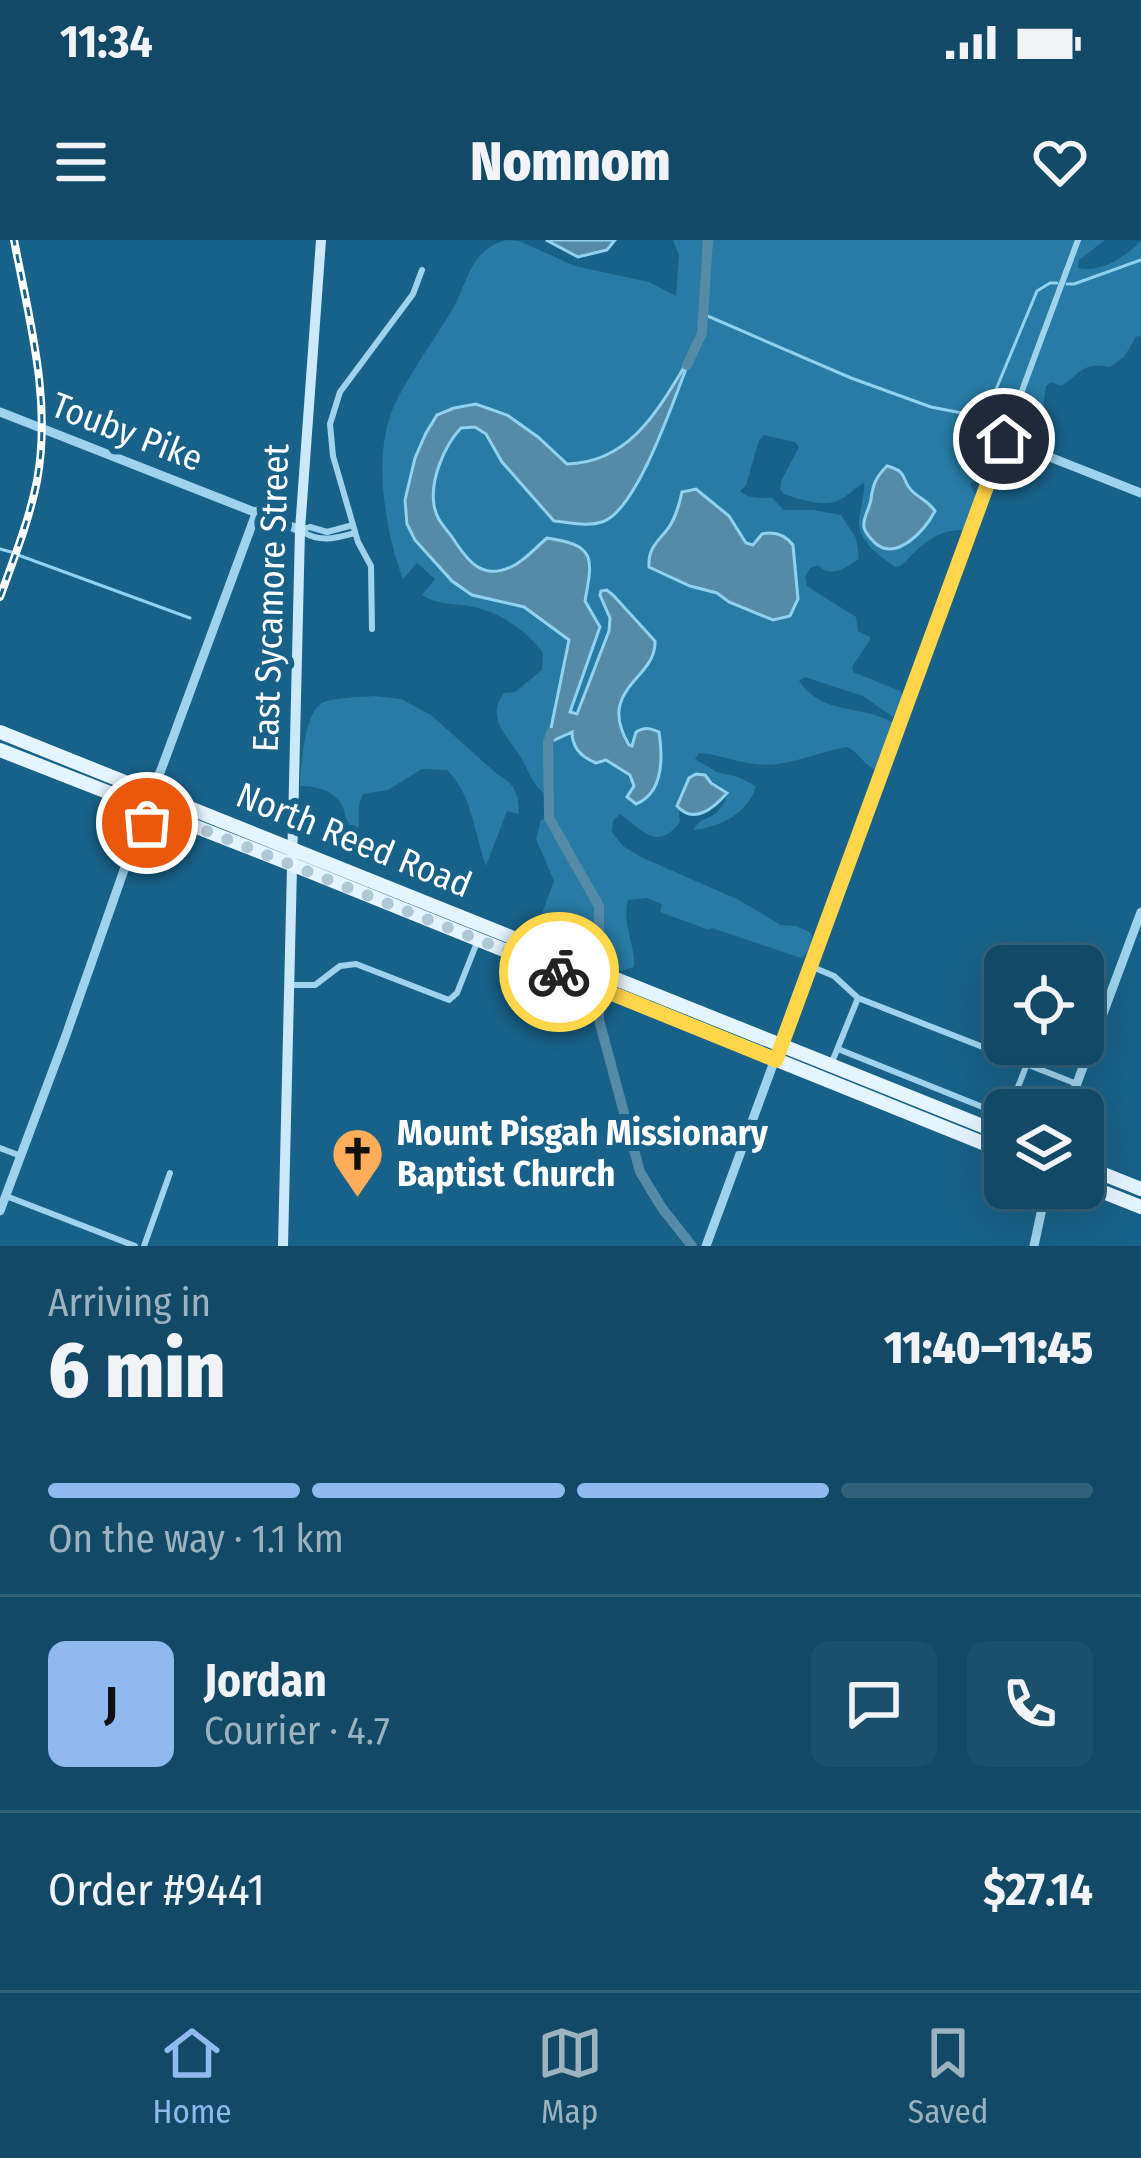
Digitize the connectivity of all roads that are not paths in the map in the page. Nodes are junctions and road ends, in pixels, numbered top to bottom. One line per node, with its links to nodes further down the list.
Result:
1 (321, 240): 9 (main road, East Sycamore Street)
2 (1078, 240): 5 (street)
3 (422, 270): 8 (street)
4 (0, 412): 7 (street, Touby Pike)
5 (1004, 439): 6 (street); 21 (street)
6 (1141, 493)
7 (257, 511): 9 (street, Touby Pike); 13 (street)
8 (354, 529): 9 (street, Touby Pike); 10 (street)
9 (300, 530): 18 (main road, East Sycamore Street)
10 (372, 628)
11 (0, 732): 14 (main road, North Reed Road)
12 (0, 750): 15 (main road, North Reed Road)
13 (163, 766): 14 (street); 15 (street)
14 (134, 784): 15 (main road, North Reed Road)
15 (148, 799): 16 (main road, North Reed Road); 17 (street); 18 (main road, North Reed Road)
16 (169, 816): 17 (street); 18 (main road, North Reed Road)
17 (137, 832): 36 (street)
18 (291, 856): 20 (main road, North Reed Road); 22 (main road, East Sycamore Street)
19 (1141, 912): 30 (street)
20 (481, 933): 22 (street); 24 (main road); 27 (main road)
21 (810, 966): 23 (street); 24 (street)
22 (289, 985): 47 (main road, East Sycamore Street)
23 (858, 998): 25 (street); 26 (street)
24 (782, 1045): 27 (street); 28 (main road)
25 (984, 1047)
26 (838, 1049): 28 (street); 32 (street)
27 (776, 1060): 34 (main road); 48 (street)
28 (831, 1065): 33 (main road)
29 (1029, 1065): 30 (street)
30 (1076, 1084): 31 (street)
31 (1074, 1089)
32 (984, 1114)
33 (984, 1116)
34 (984, 1144)
35 (0, 1148): 36 (street)
36 (20, 1156): 41 (street)
37 (170, 1173): 46 (street)
38 (1104, 1175): 39 (main road)
39 (1141, 1190)
40 (1104, 1192): 42 (main road)
41 (6, 1196): 44 (street); 45 (street)
42 (1141, 1207)
43 (1042, 1209): 49 (street)
44 (0, 1211)
45 (135, 1246)
46 (144, 1246)
47 (283, 1246)
48 (706, 1246)
49 (1034, 1246)

